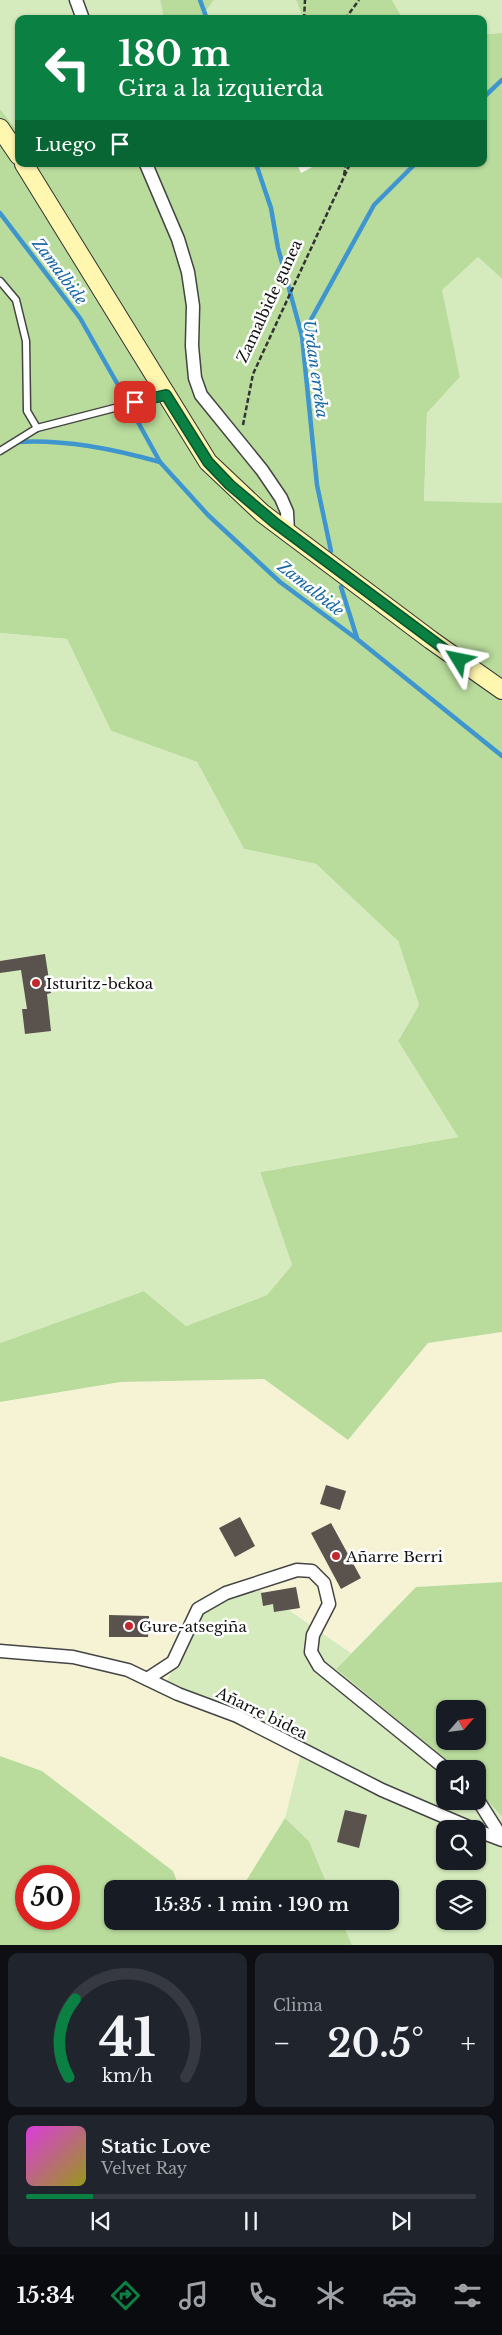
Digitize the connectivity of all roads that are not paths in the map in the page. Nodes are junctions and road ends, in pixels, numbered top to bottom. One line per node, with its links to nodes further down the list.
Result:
1 (76, 0): 2 (street)
2 (81, 15)
3 (0, 128): 4 (main road)
4 (15, 150)
5 (26, 167): 8 (main road)
6 (147, 167): 11 (street)
7 (0, 281): 9 (lane)
8 (166, 395): 9 (lane); 11 (main road)
9 (37, 428): 10 (lane)
10 (0, 451)
11 (288, 533): 12 (main road)
12 (502, 690)
13 (0, 1651): 14 (street, Añarre bidea)
14 (147, 1679): 15 (street); 17 (street, Añarre bidea)
15 (436, 1761)
16 (484, 1810): 19 (street)
17 (452, 1820)
18 (486, 1834): 19 (street)
19 (502, 1839)

